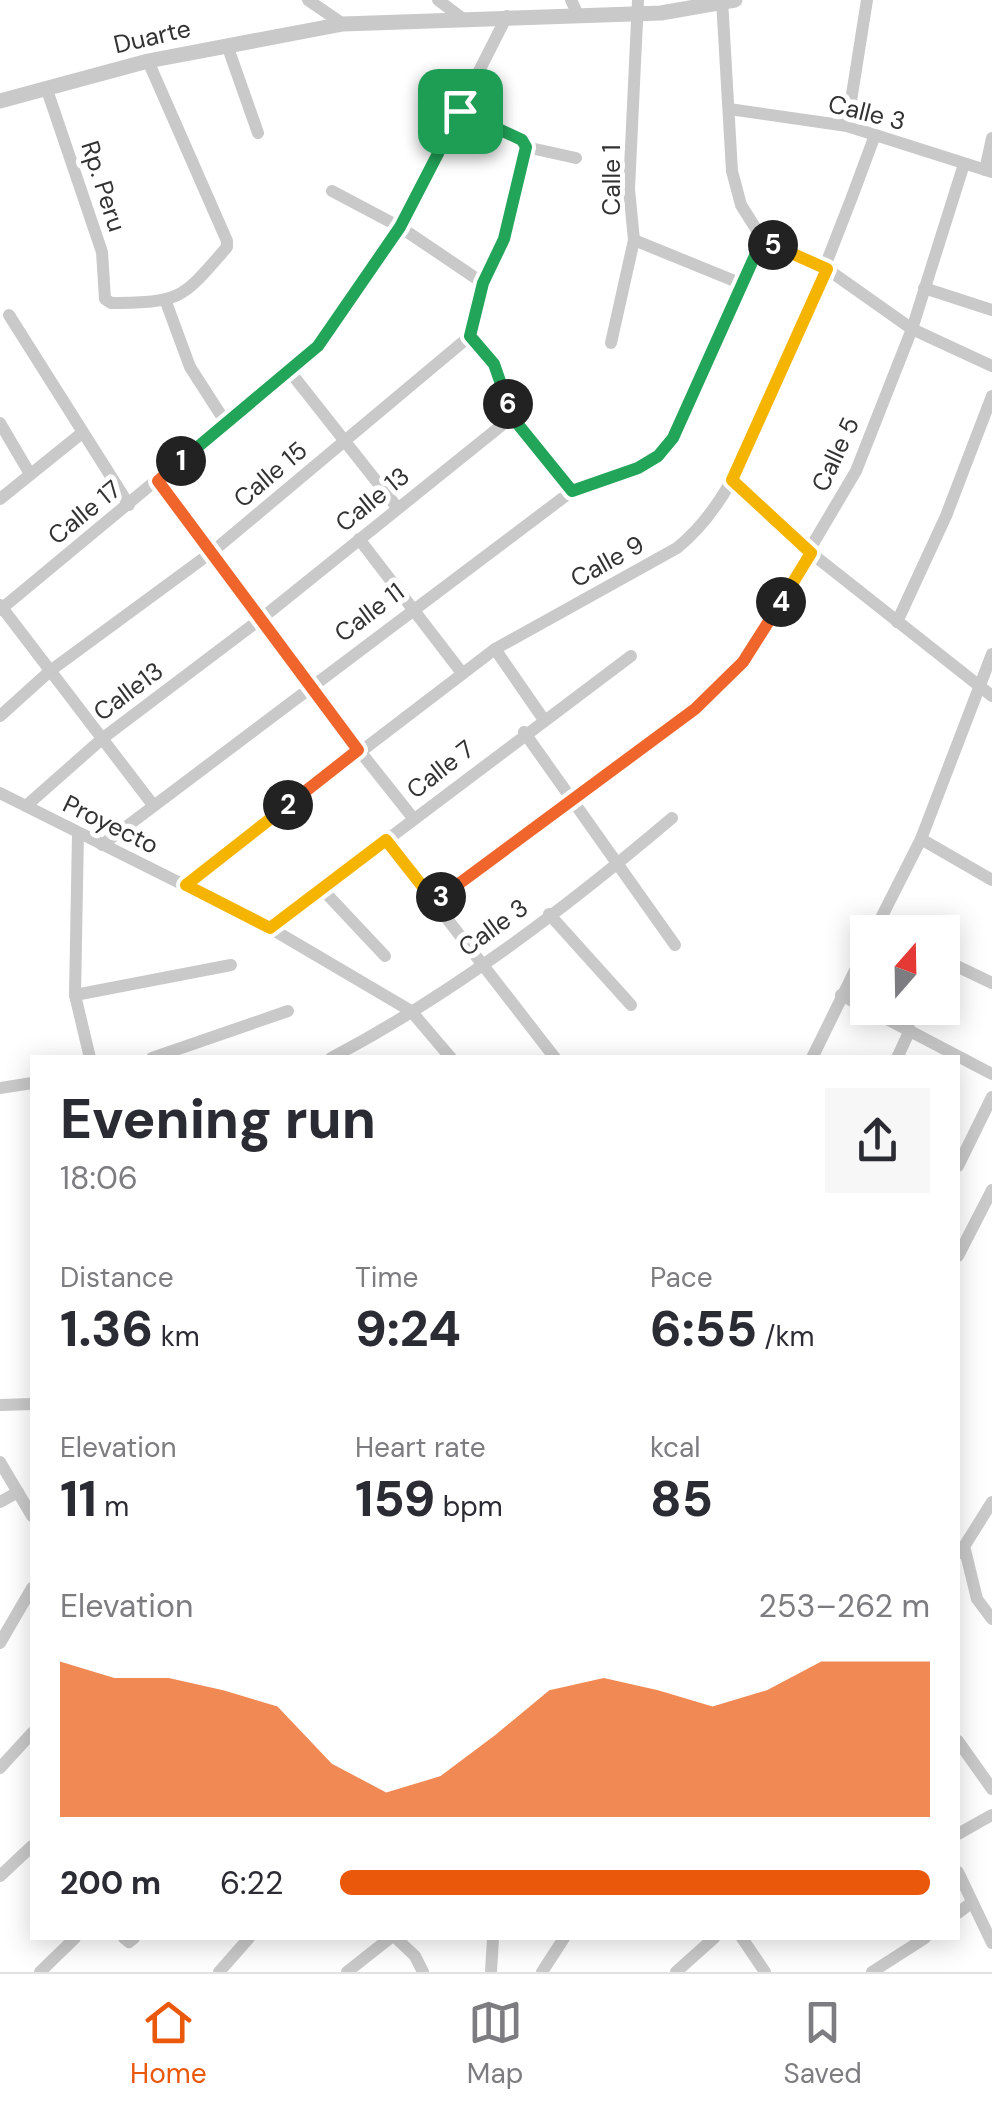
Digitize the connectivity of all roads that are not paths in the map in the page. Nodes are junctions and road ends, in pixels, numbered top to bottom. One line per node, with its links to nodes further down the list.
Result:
1 (308, 0): 9 (street)
2 (438, 0): 8 (street)
3 (867, 0): 16 (street)
4 (726, 1): 6 (street, Duarte); 14 (street)
5 (574, 7): 6 (street, Duarte); 7 (street, Duarte)
6 (640, 7): 26 (street, Calle 1)
7 (507, 16): 8 (street, Duarte); 15 (street, Calle 17)
8 (462, 18): 9 (street, Duarte)
9 (343, 24): 10 (street, Duarte)
10 (227, 45): 11 (street, Duarte); 17 (street)
11 (148, 61): 12 (street, Duarte); 32 (street)
12 (47, 90): 13 (street, Duarte); 32 (street, Rp. Peru)
13 (0, 101)
14 (729, 109): 16 (street, Calle 3); 27 (street)
15 (460, 111): 20 (street); 25 (street, Calle 17)
16 (847, 126): 18 (street, Calle 3)
17 (258, 133)
18 (875, 136): 22 (street, Calle 3); 28 (street, Calle 9)
19 (992, 138): 23 (street)
20 (526, 147): 21 (street); 29 (street)
21 (576, 158)
22 (964, 164): 23 (street, Calle 3); 31 (street, Calle 5)
23 (989, 171)
24 (332, 192): 25 (street)
25 (400, 227): 29 (street); 39 (street, Calle 17)
26 (634, 240): 30 (street); 37 (street, Calle 1)
27 (762, 240): 28 (street); 30 (street, Calle 11)
28 (827, 269): 35 (street); 47 (street, Calle 9)
29 (483, 283): 36 (street)
30 (742, 284): 49 (street, Calle 11)
31 (924, 288): 33 (street); 35 (street, Calle 5)
32 (166, 302): 43 (street)
33 (992, 310)
34 (10, 315): 44 (street)
35 (912, 329): 38 (street); 55 (street, Calle 5)
36 (470, 336): 41 (street); 45 (street, Calle 15)
37 (611, 343)
38 (992, 366)
39 (291, 373): 43 (street, Calle 17); 45 (street)
40 (992, 396): 59 (street)
41 (512, 417): 49 (street); 52 (street, Calle 13)
42 (0, 423): 46 (street)
43 (226, 424): 48 (street, Calle 17)
44 (82, 433): 46 (street); 51 (street)
45 (344, 441): 52 (street); 54 (street, Calle 15)
46 (30, 474): 50 (street)
47 (732, 480): 55 (street); 60 (street, Calle 9)
48 (158, 481): 51 (street, Calle 17); 54 (street)
49 (572, 491): 57 (street, Calle 11)
50 (0, 499)
51 (128, 505): 56 (street, Calle 17)
52 (396, 506): 53 (street, Calle 13)
53 (359, 539): 57 (street); 58 (street, Calle 13)
54 (212, 552): 58 (street); 63 (street, Calle 15)
55 (811, 553): 59 (street); 74 (street, Calle 5)
56 (1, 608): 63 (street)
57 (410, 608): 64 (street); 65 (street, Calle 11)
58 (262, 618): 65 (street); 71 (street, Calle13)
59 (897, 622): 66 (street)
60 (495, 649): 64 (street, Calle 9); 69 (street)
61 (992, 654): 66 (street)
62 (631, 656): 69 (street, Calle 7)
63 (50, 671): 68 (street, Calle 15); 71 (street)
64 (462, 673): 72 (street, Calle 9)
65 (308, 686): 72 (street); 75 (street, Calle 11)
66 (979, 686): 67 (street); 80 (street)
67 (992, 696)
68 (0, 716)
69 (544, 720): 70 (street, Calle 7)
70 (524, 732): 74 (street); 77 (street, Calle 7)
71 (103, 738): 75 (street); 76 (street, Calle13)
72 (358, 750): 77 (street); 85 (street, Calle 9)
73 (0, 793): 76 (street, Proyecto)
74 (574, 799): 83 (street); 87 (street, Calle 5)
75 (153, 805): 82 (street, Calle 11)
76 (26, 806): 79 (street, Proyecto)
77 (413, 818): 81 (street, Calle 7)
78 (672, 818): 83 (street, Calle 3)
79 (78, 833): 82 (street, Proyecto); 99 (street)
80 (921, 839): 84 (street); 89 (street)
81 (386, 840): 86 (street, Calle 7); 87 (street)
82 (102, 845): 85 (street, Proyecto)
83 (618, 864): 88 (street, Calle 3); 91 (street)
84 (992, 880)
85 (186, 885): 90 (street, Proyecto)
86 (322, 889): 90 (street, Calle 7); 92 (street)
87 (434, 901): 93 (street)
88 (549, 914): 93 (street, Calle 3); 100 (street)
89 (886, 915)
90 (270, 928): 102 (street, Proyecto)
91 (674, 945)
92 (386, 956)
93 (481, 964): 102 (street, Calle 3); 108 (street)
94 (231, 965): 99 (street)
95 (960, 968): 97 (street)
96 (850, 978): 98 (street)
97 (992, 983)
98 (841, 995): 103 (street); 109 (street)
99 (75, 996): 104 (street)
100 (631, 1005)
101 (288, 1011): 105 (street)
102 (411, 1011): 106 (street, Calle 3); 107 (street, Proyecto)
103 (910, 1030): 110 (street); 111 (street)
104 (89, 1055)
105 (161, 1055)
106 (336, 1055)
107 (448, 1055)
108 (553, 1055)
109 (813, 1055)
110 (898, 1055)
111 (957, 1055)
112 (960, 1057): 113 (street)
113 (992, 1074)
114 (30, 1083): 115 (street)
115 (0, 1088)
116 (992, 1097): 117 (street)
117 (962, 1146)
118 (992, 1190): 119 (street)
119 (960, 1252)
120 (30, 1404): 121 (street)
121 (0, 1405)
122 (0, 1462): 123 (street)
123 (18, 1492): 124 (street); 126 (street)
124 (0, 1502)
125 (992, 1502): 127 (street)
126 (30, 1513)
127 (961, 1552): 129 (street)
128 (30, 1591): 130 (street)
129 (992, 1618)
130 (0, 1642)
131 (30, 1735): 133 (street)
132 (960, 1744): 134 (street)
133 (0, 1768)
134 (992, 1789)
135 (992, 1815): 136 (street)
136 (960, 1833)
137 (30, 1848): 138 (street)
138 (0, 1876)
139 (960, 1877): 140 (street)
140 (971, 1903): 141 (street); 151 (street)
141 (960, 1911)
142 (73, 1940): 153 (street)
143 (247, 1940): 154 (street)
144 (390, 1940): 155 (street)
145 (395, 1940): 156 (street)
146 (493, 1940): 157 (street)
147 (563, 1940): 158 (street)
148 (712, 1940): 159 (street)
149 (743, 1940): 160 (street)
150 (923, 1940): 152 (street)
151 (992, 1942)
152 (897, 1967): 161 (street)
153 (40, 1972)
154 (219, 1972)
155 (346, 1972)
156 (422, 1972)
157 (491, 1972)
158 (542, 1972)
159 (676, 1972)
160 (765, 1972)
161 (872, 1972)

